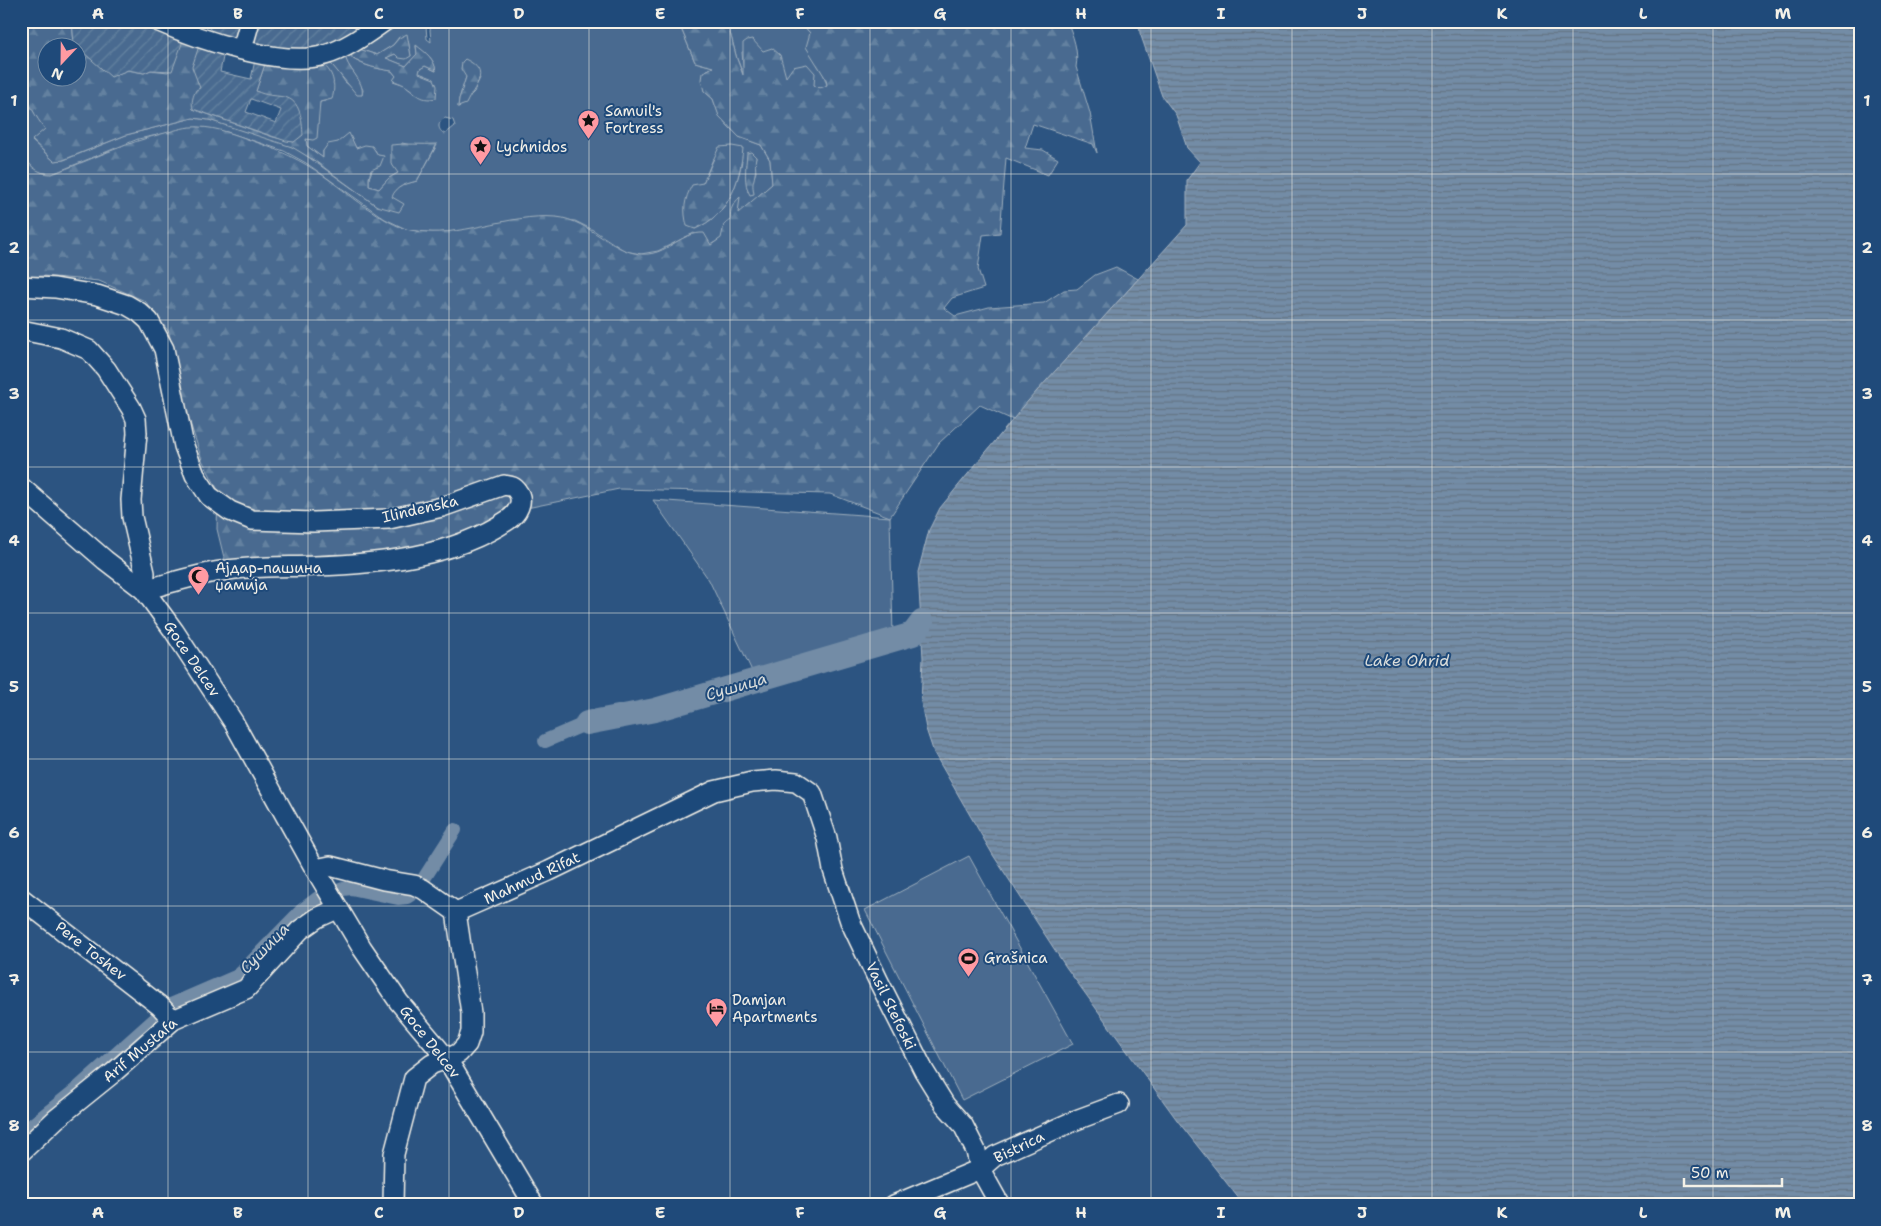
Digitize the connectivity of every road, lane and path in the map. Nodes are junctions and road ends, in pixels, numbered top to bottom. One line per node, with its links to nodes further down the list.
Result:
1 (157, 21): 4 (street)
2 (250, 21): 4 (street)
3 (386, 21): 4 (street)
4 (242, 49)
5 (21, 286): 8 (street, Ilindenska)
6 (21, 330): 8 (street)
7 (21, 487): 8 (street, Goce Delcev)
8 (144, 590): 9 (street, Goce Delcev)
9 (314, 869): 11 (street, Goce Delcev); 12 (street)
10 (21, 898): 13 (street, Pere Toshev)
11 (337, 909): 13 (street, Arif Mustafa); 14 (street, Goce Delcev)
12 (456, 912): 14 (street); 17 (street, Mahmud Rifat)
13 (167, 1013): 16 (street, Arif Mustafa)
14 (448, 1059): 18 (street); 19 (street, Goce Delcev)
15 (1118, 1104): 17 (street, Bistrica)
16 (21, 1152)
17 (980, 1169): 20 (street, Bistrica); 21 (street)
18 (393, 1205)
19 (534, 1205)
20 (894, 1205)
21 (1000, 1205)

